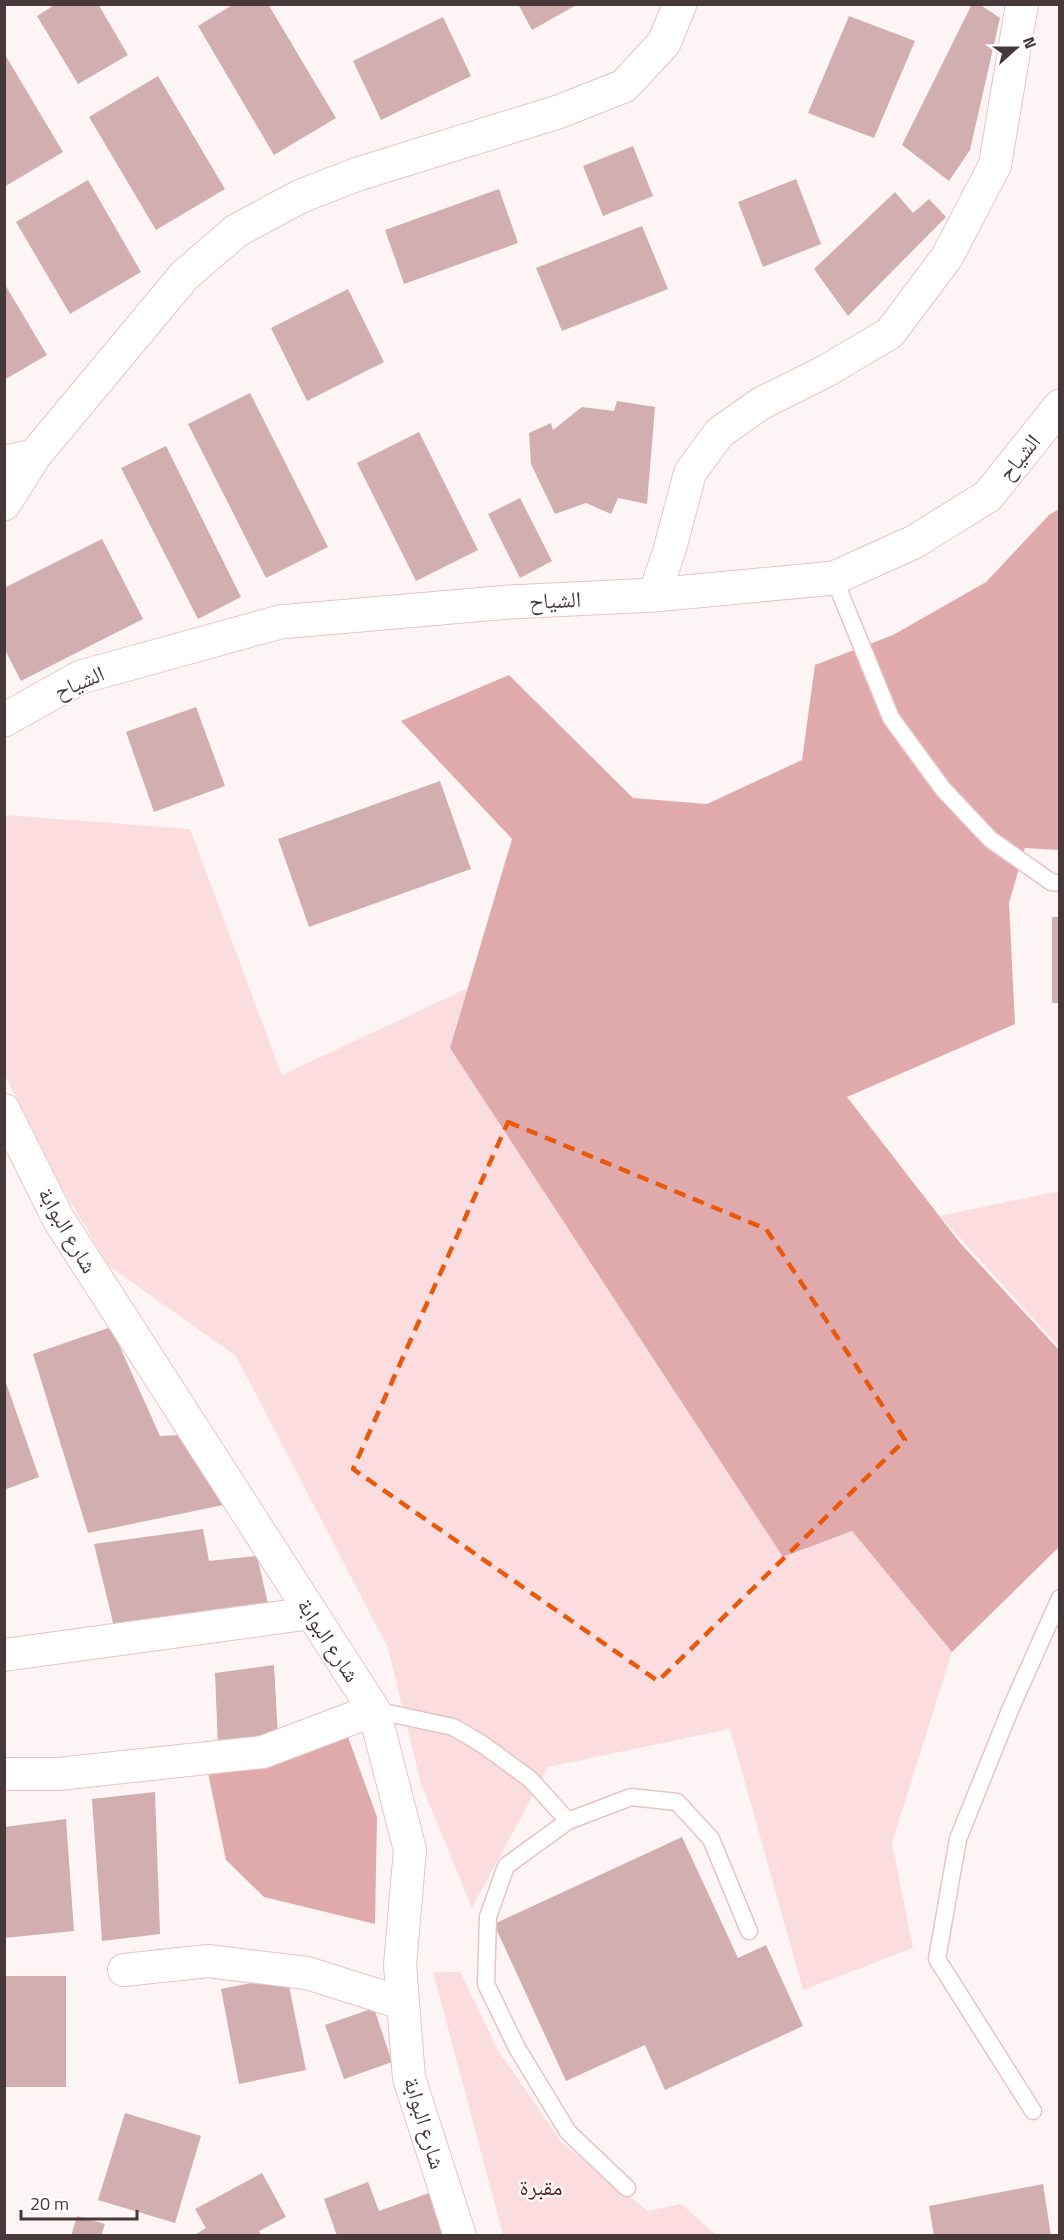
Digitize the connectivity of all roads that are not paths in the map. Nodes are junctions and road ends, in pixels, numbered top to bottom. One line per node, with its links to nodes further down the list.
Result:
1 (680, 4): 4 (street)
2 (1022, 4): 7 (street)
3 (1059, 406): 6 (street, الشياح)
4 (20, 459): 5 (street)
5 (4, 504)
6 (834, 578): 7 (street, الشياح); 9 (lane)
7 (654, 595): 8 (street, الشياح)
8 (4, 720)
9 (1059, 882)
10 (4, 1110): 12 (street, شارع البوابة)
11 (1059, 1598): 20 (lane)
12 (311, 1613): 13 (street); 14 (street, شارع البوابة)
13 (4, 1655)
14 (374, 1710): 15 (street); 16 (lane); 19 (street, شارع البوابة)
15 (4, 1774)
16 (568, 1821): 17 (lane); 21 (lane)
17 (749, 1931)
18 (124, 1970): 19 (street)
19 (402, 2003): 22 (street, شارع البوابة)
20 (1033, 2111)
21 (627, 2188)
22 (460, 2235)

